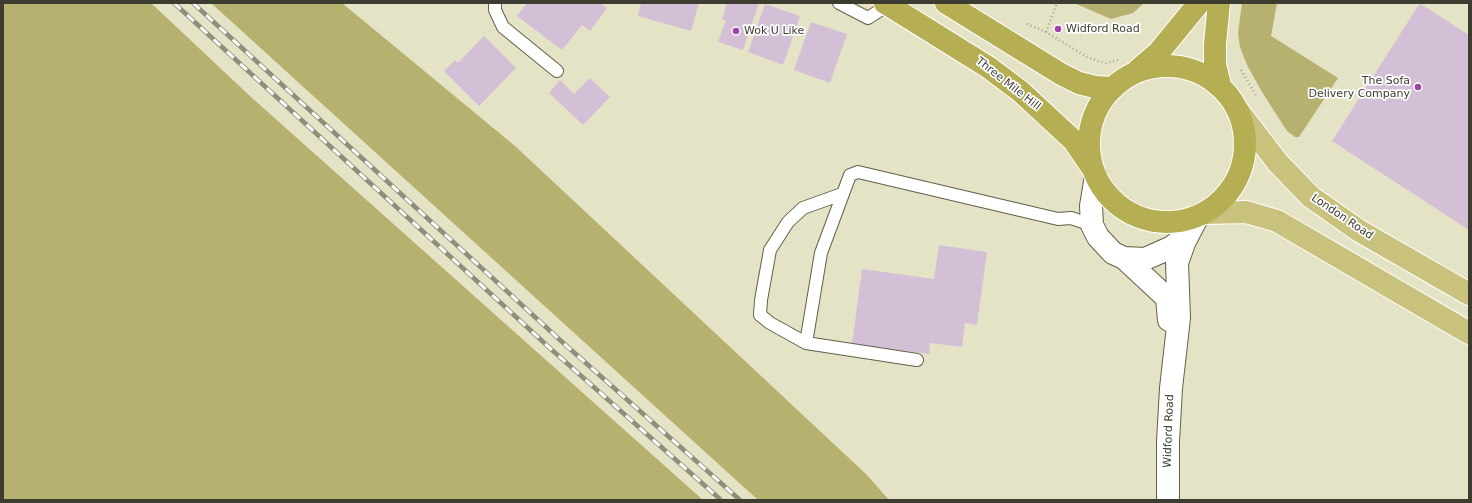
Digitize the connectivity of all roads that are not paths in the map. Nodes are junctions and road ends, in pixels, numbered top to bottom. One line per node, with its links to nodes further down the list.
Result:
1 (495, 3): 8 (lane)
2 (839, 3): 6 (lane)
3 (946, 3): 10 (highway)
4 (1199, 3): 7 (highway)
5 (1219, 3): 9 (highway)
6 (886, 4): 12 (highway, Three Mile Hill)
7 (1128, 65): 9 (highway); 10 (highway)
8 (557, 71)
9 (1220, 85): 11 (highway)
10 (1113, 88): 12 (highway)
11 (1240, 112): 14 (highway); 17 (main road, London Road)
12 (1095, 173): 14 (highway, Three Mile Hill); 15 (street, Widford Road)
13 (842, 194): 15 (lane); 19 (lane); 19 (lane)
14 (1197, 220): 16 (street, Widford Road); 18 (main road); 21 (street, Widford Road)
15 (1092, 225): 16 (street, Widford Road)
16 (1124, 258): 21 (street, Widford Road)
17 (1469, 294)
18 (1469, 333)
19 (806, 343): 20 (lane)
20 (917, 360)
21 (1173, 362): 22 (street, Widford Road)
22 (1168, 500)

